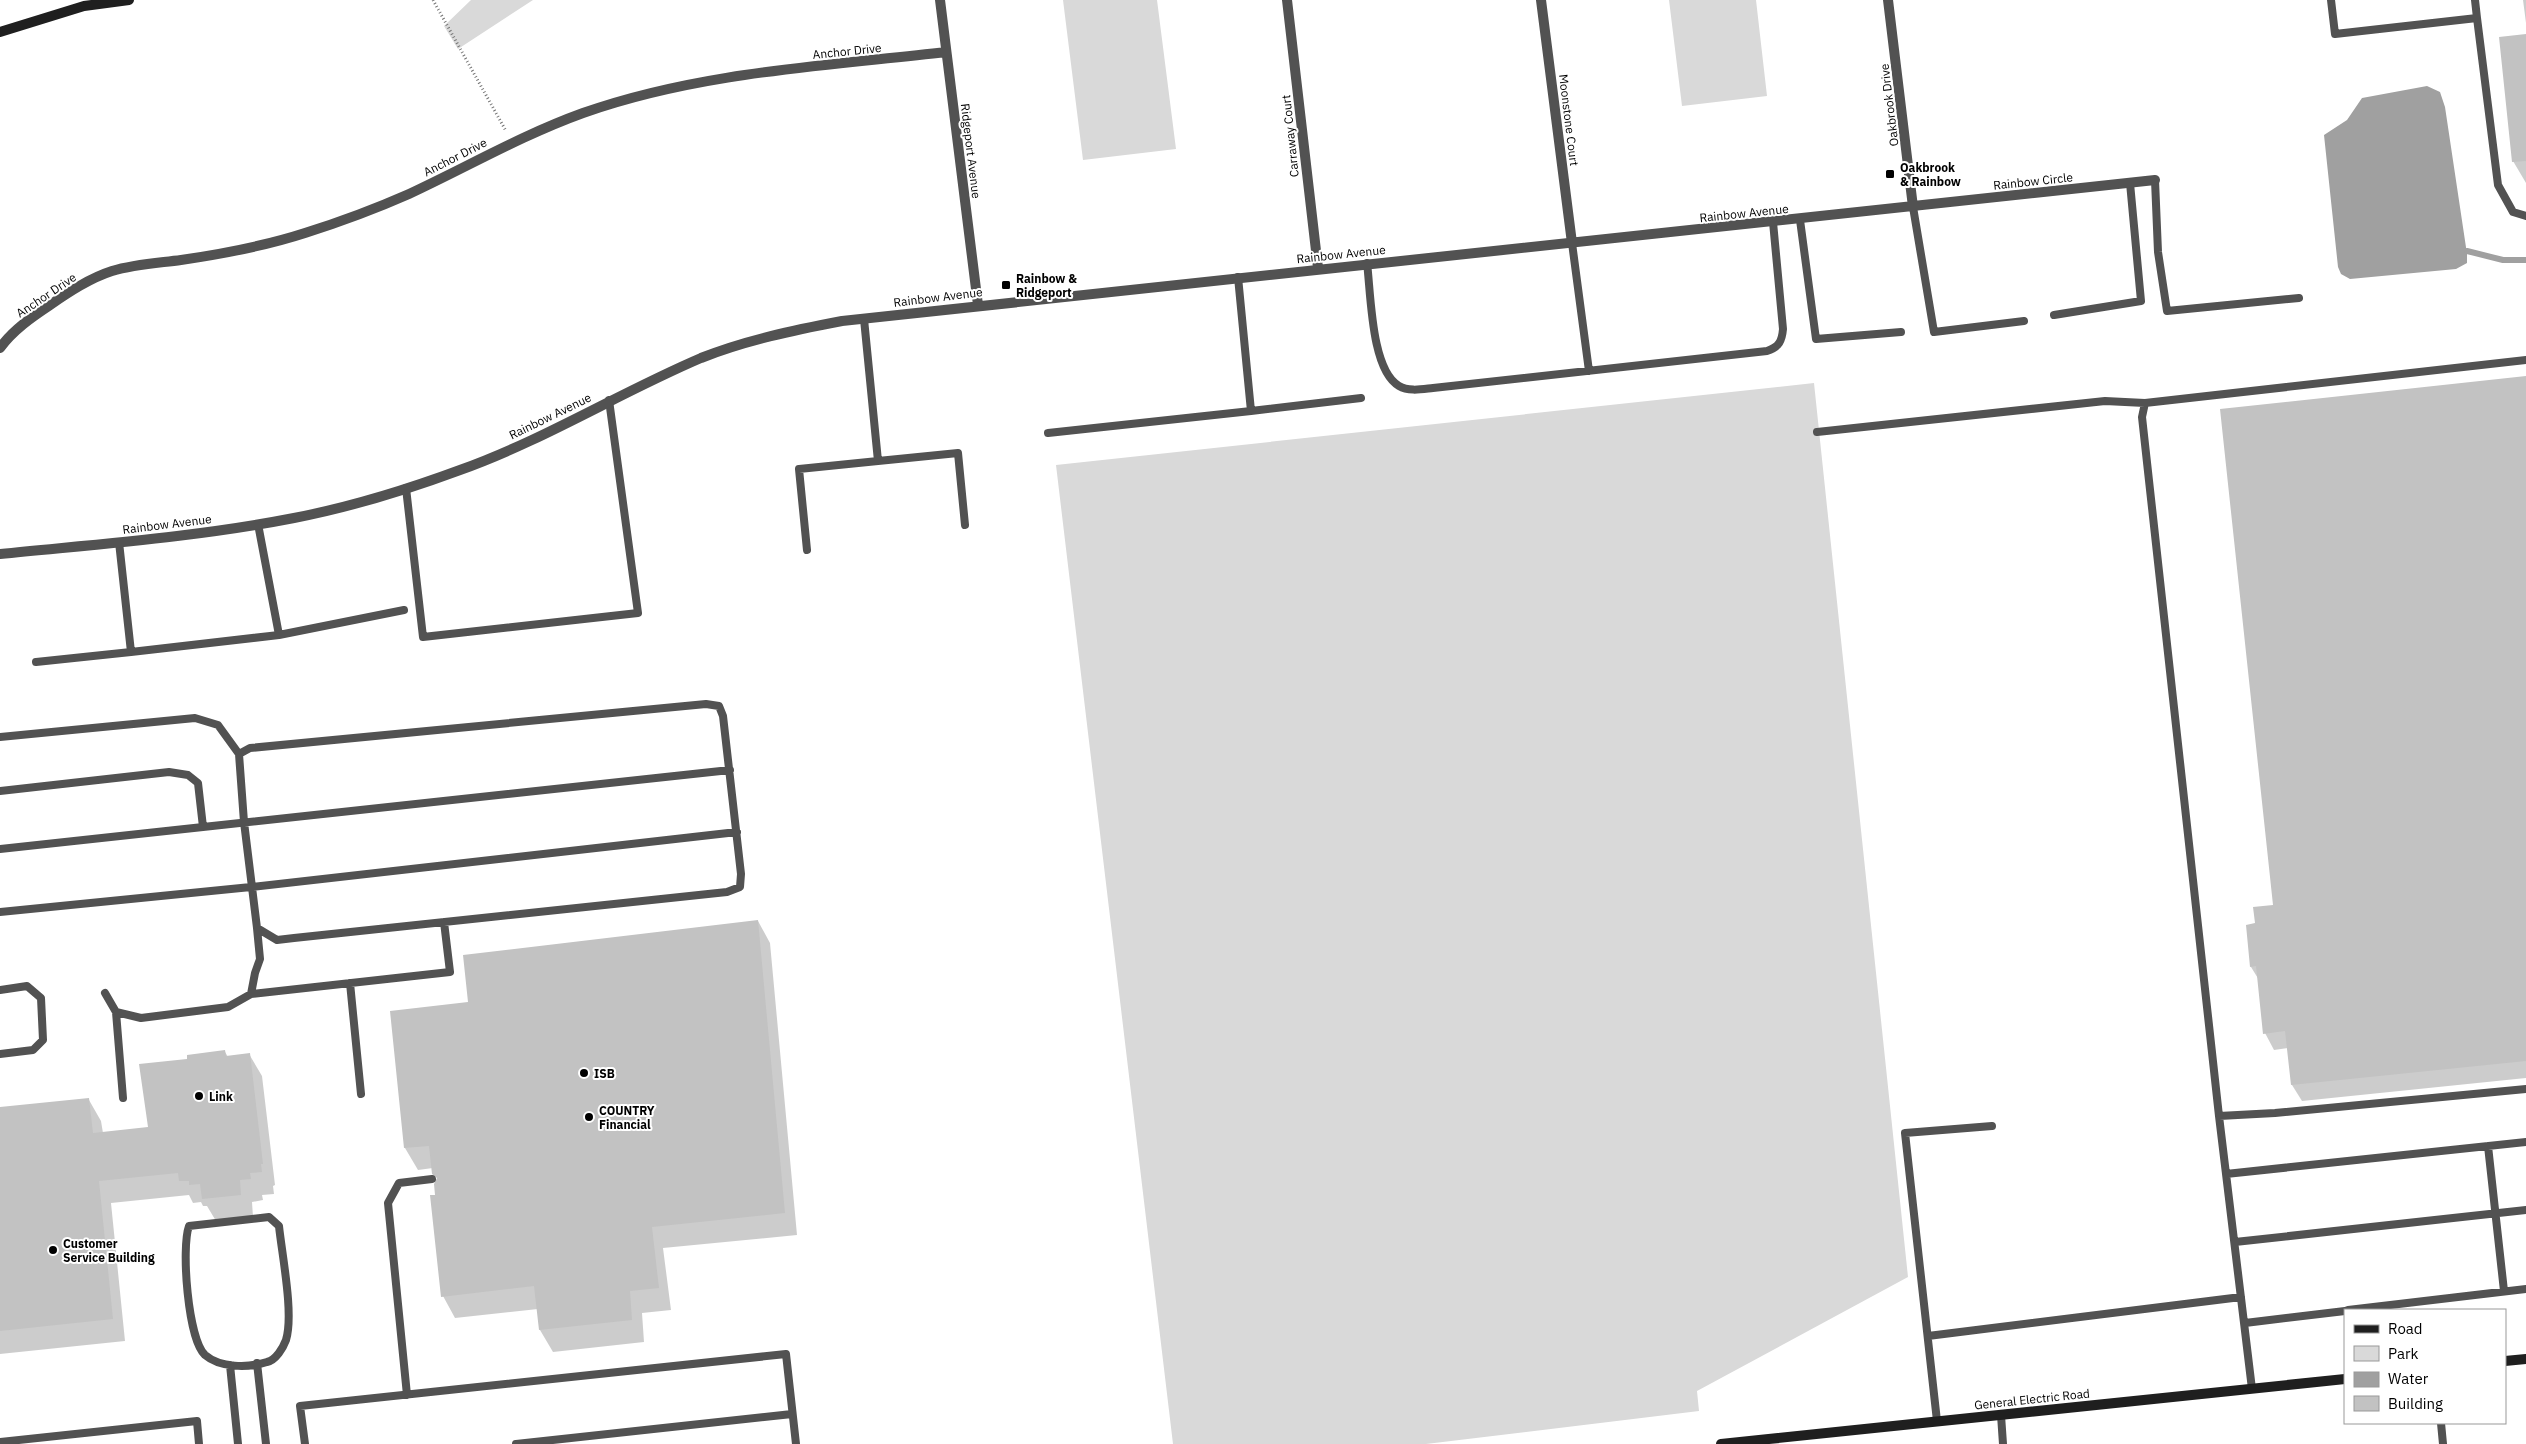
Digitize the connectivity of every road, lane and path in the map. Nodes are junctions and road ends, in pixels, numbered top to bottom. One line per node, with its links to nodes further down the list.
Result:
1 (129, 0): 10 (main road)
2 (433, 0): 12 (path)
3 (940, 0): 11 (street, Ridgeport Avenue)
4 (1287, 0): 21 (street, Carraway Court)
5 (1541, 0): 19 (street, Moonstone Court)
6 (1888, 0): 15 (street, Oakbrook Drive)
7 (2331, 0): 9 (lane)
8 (2475, 0): 9 (lane)
9 (2477, 18): 16 (lane)
10 (0, 32)
11 (946, 52): 12 (street, Anchor Drive); 24 (street, Ridgeport Avenue)
12 (513, 142): 29 (street, Anchor Drive)
13 (2155, 180): 14 (street, Rainbow Circle); 23 (lane)
14 (2130, 182): 15 (street, Rainbow Circle); 25 (lane)
15 (1913, 207): 17 (street, Rainbow Avenue); 27 (lane)
16 (2526, 216)
17 (1800, 220): 18 (street, Rainbow Avenue); 28 (lane)
18 (1773, 222): 19 (street, Rainbow Avenue); 31 (lane)
19 (1572, 243): 20 (street, Rainbow Avenue); 31 (lane)
20 (1367, 264): 21 (street, Rainbow Avenue); 31 (lane)
21 (1318, 268): 22 (street, Rainbow Avenue)
22 (1238, 277): 24 (street, Rainbow Avenue); 35 (lane)
23 (2299, 298)
24 (978, 305): 26 (street, Rainbow Avenue)
25 (2054, 315)
26 (864, 319): 33 (street, Rainbow Avenue); 38 (lane)
27 (2024, 321)
28 (1901, 332)
29 (0, 348)
30 (2526, 360): 34 (lane)
31 (1589, 371)
32 (1361, 398): 35 (lane)
33 (609, 400): 39 (street, Rainbow Avenue); 39 (lane)
34 (2145, 403): 37 (lane); 70 (lane)
35 (1251, 411): 36 (lane)
36 (1048, 432)
37 (1817, 432)
38 (878, 461): 41 (lane); 43 (lane)
39 (406, 488): 40 (street, Rainbow Avenue)
40 (258, 524): 42 (street, Rainbow Avenue); 46 (lane)
41 (965, 525)
42 (119, 542): 44 (street, Rainbow Avenue); 47 (lane)
43 (807, 550)
44 (0, 554)
45 (404, 610): 46 (lane)
46 (279, 635): 47 (lane)
47 (131, 652): 48 (lane)
48 (36, 662)
49 (0, 737): 50 (lane)
50 (239, 754): 51 (lane); 53 (lane)
51 (730, 770): 53 (lane); 55 (lane)
52 (0, 791): 54 (lane)
53 (244, 822): 54 (lane); 57 (lane)
54 (203, 827): 56 (lane)
55 (737, 832): 57 (lane); 59 (lane)
56 (0, 849)
57 (251, 887): 58 (lane); 60 (lane)
58 (0, 912)
59 (444, 922): 60 (lane); 61 (lane)
60 (258, 928): 64 (lane)
61 (350, 983): 64 (lane); 68 (lane)
62 (0, 990): 66 (lane)
63 (105, 993): 65 (lane)
64 (252, 994): 65 (lane)
65 (116, 1012): 69 (lane)
66 (0, 1054)
67 (2526, 1089): 70 (lane)
68 (361, 1094)
69 (122, 1098)
70 (2218, 1116): 74 (lane)
71 (1992, 1126): 85 (lane)
72 (2526, 1142): 73 (lane)
73 (2488, 1146): 74 (lane); 77 (lane)
74 (2226, 1174): 78 (lane)
75 (432, 1179): 92 (lane)
76 (2526, 1210): 77 (lane)
77 (2495, 1213): 78 (lane); 80 (lane)
78 (2235, 1242): 81 (lane)
79 (2526, 1289): 80 (lane)
80 (2504, 1291): 82 (lane)
81 (2242, 1297): 84 (lane); 85 (lane)
82 (2354, 1309)
83 (2344, 1310): 84 (lane)
84 (2245, 1323): 91 (lane)
85 (1928, 1336): 95 (lane)
86 (2526, 1359): 87 (main road)
87 (2506, 1361)
88 (257, 1363): 89 (lane); 89 (lane); 100 (lane)
89 (230, 1365): 99 (lane)
90 (2344, 1379): 91 (main road, General Electric Road)
91 (2252, 1389): 94 (main road, General Electric Road)
92 (407, 1395): 93 (lane); 101 (lane)
93 (792, 1414): 102 (lane); 103 (lane)
94 (2001, 1415): 95 (main road, General Electric Road); 105 (lane)
95 (1938, 1421): 104 (main road, General Electric Road)
96 (2441, 1424): 106 (lane)
97 (0, 1442): 98 (lane)
98 (200, 1444)
99 (238, 1444)
100 (266, 1444)
101 (305, 1444)
102 (516, 1444)
103 (796, 1444)
104 (1721, 1444)
105 (2003, 1444)
106 (2444, 1444)

